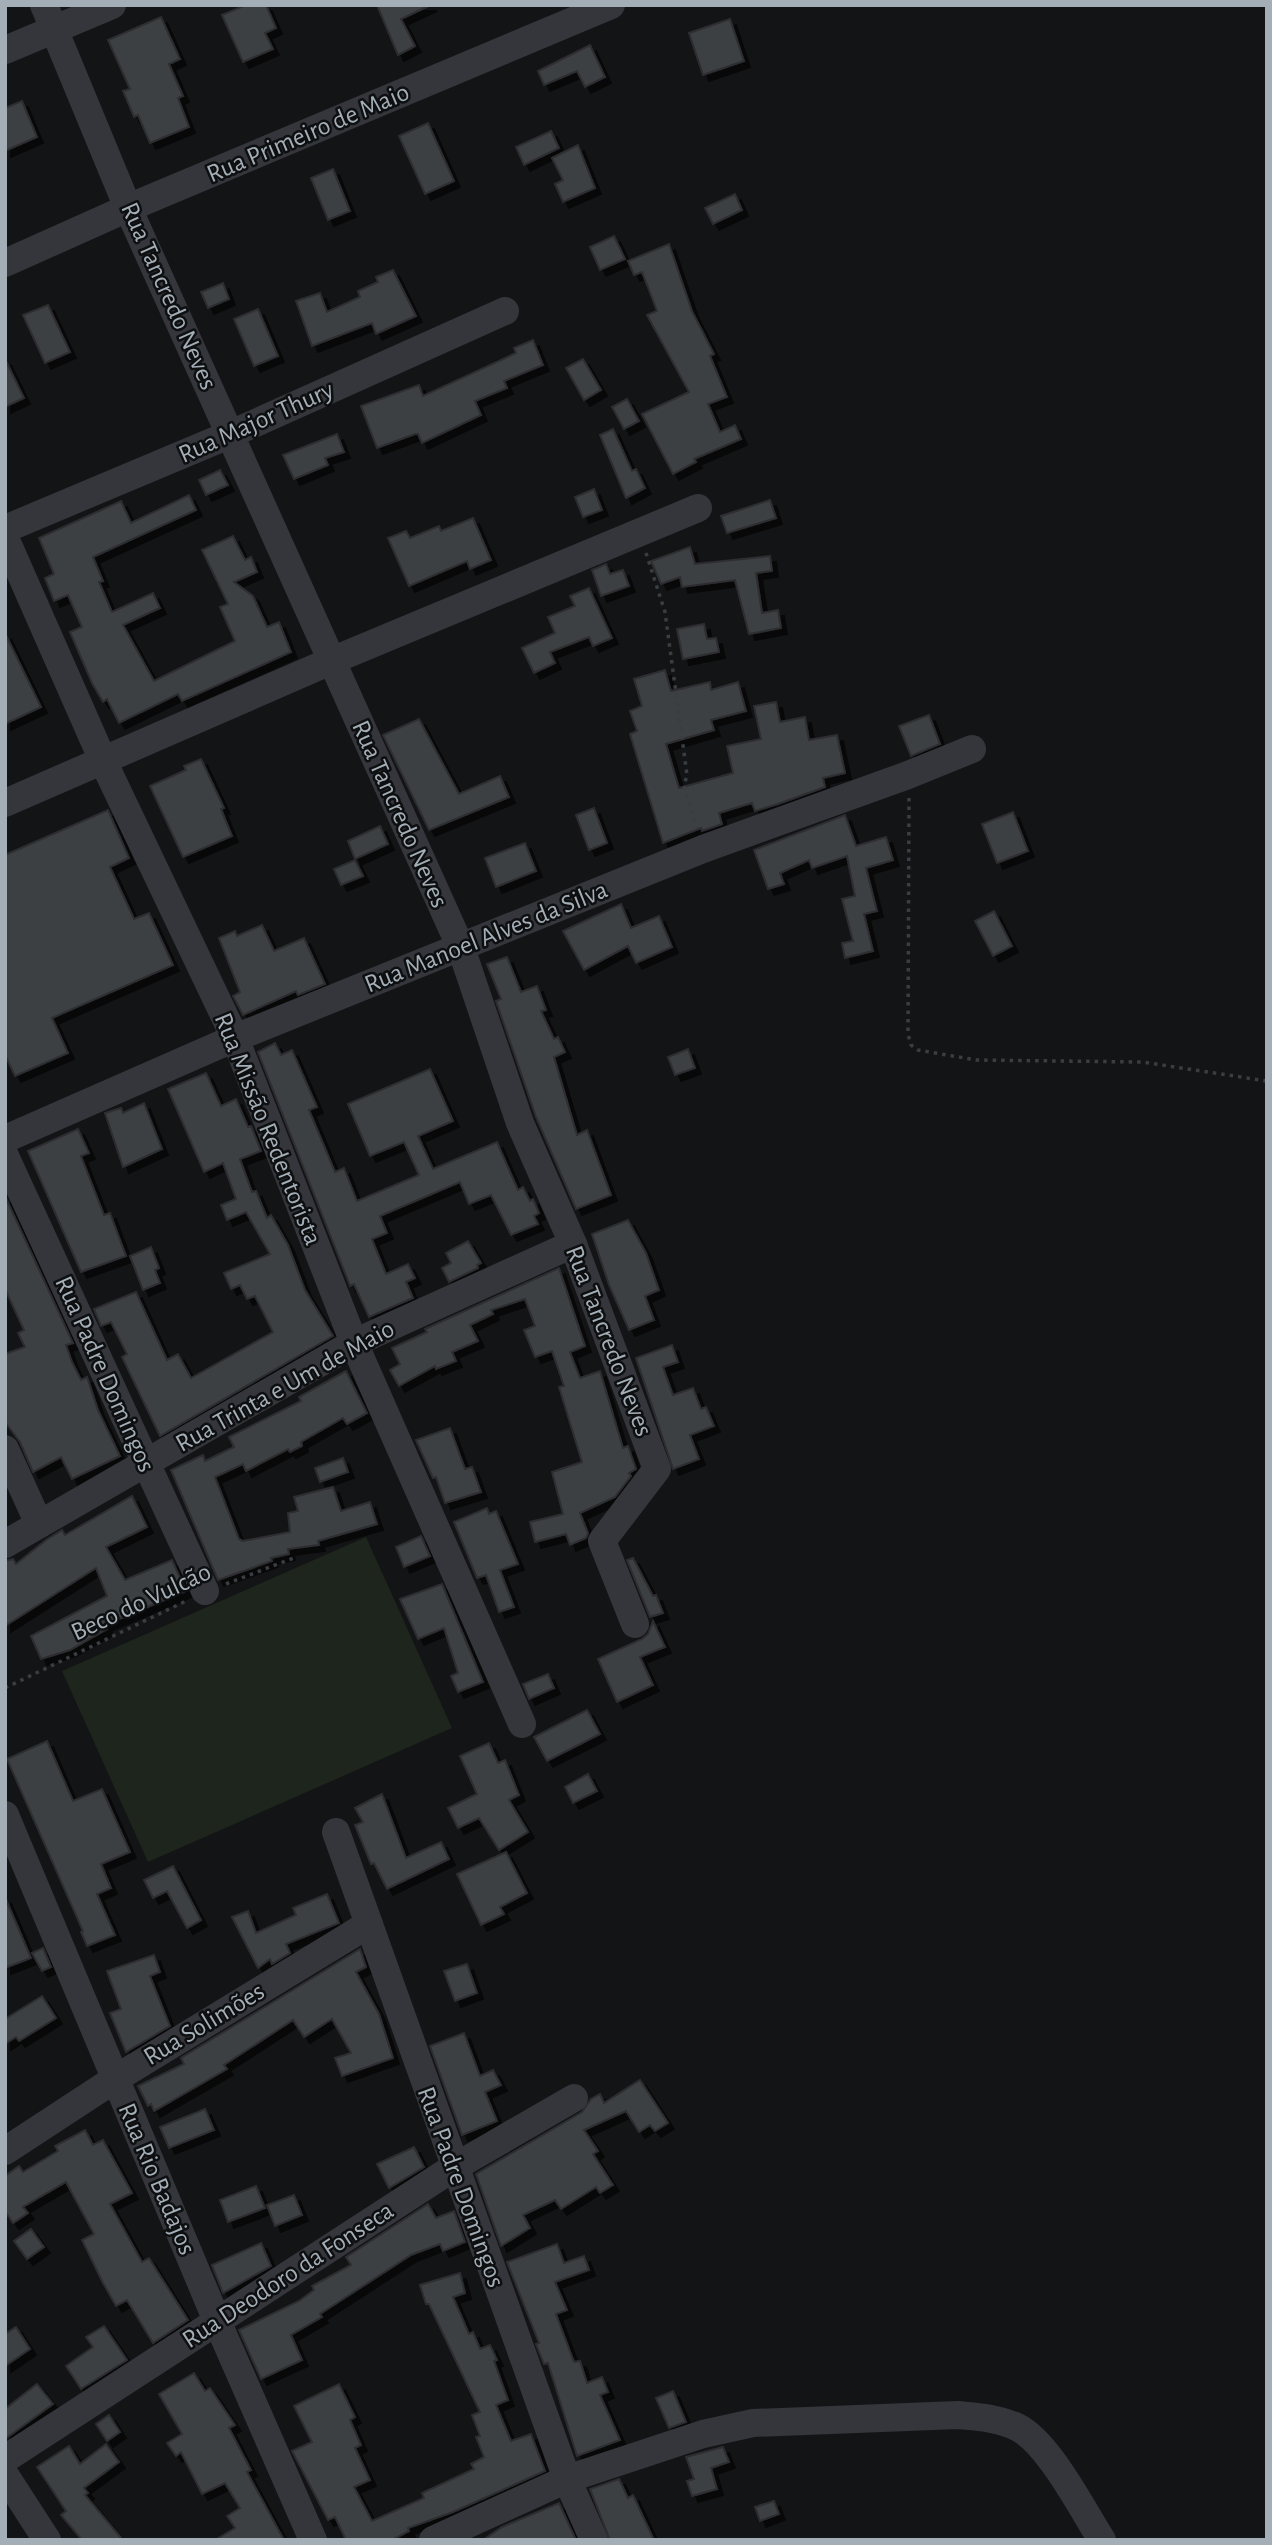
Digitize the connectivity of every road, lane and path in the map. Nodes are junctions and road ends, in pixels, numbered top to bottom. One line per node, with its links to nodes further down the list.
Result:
1 (112, 5): 3 (street)
2 (611, 5): 5 (street, Rua Primeiro de Maio)
3 (49, 18): 4 (street); 5 (street, Rua Tancredo Neves)
4 (5, 50)
5 (128, 208): 6 (street, Rua Primeiro de Maio); 8 (street, Rua Tancredo Neves)
6 (5, 263)
7 (505, 311): 8 (street, Rua Major Thury)
8 (231, 434): 10 (street, Rua Major Thury); 13 (street, Rua Tancredo Neves)
9 (698, 508): 11 (street)
10 (5, 529)
11 (639, 534): 13 (street); 18 (path)
12 (5, 538): 15 (street, Rua Missão Redentorista)
13 (331, 661): 15 (street); 19 (street, Rua Tancredo Neves)
14 (971, 749): 16 (street, Rua Manoel Alves da Silva)
15 (104, 763): 17 (street); 20 (street, Rua Missão Redentorista)
16 (908, 775): 18 (street, Rua Manoel Alves da Silva); 21 (path)
17 (5, 803)
18 (703, 849): 19 (street, Rua Manoel Alves da Silva)
19 (461, 948): 20 (street, Rua Manoel Alves da Silva); 24 (street, Rua Tancredo Neves)
20 (235, 1038): 22 (street, Rua Manoel Alves da Silva); 25 (street, Rua Missão Redentorista)
21 (1267, 1080)
22 (5, 1139)
23 (5, 1156): 27 (street, Rua Padre Domingos)
24 (573, 1244): 25 (street, Rua Trinta e Um de Maio); 32 (street, Rua Tancredo Neves)
25 (354, 1343): 27 (street, Rua Trinta e Um de Maio); 34 (street, Rua Missão Redentorista)
26 (5, 1449): 28 (street)
27 (145, 1464): 28 (street, Rua Trinta e Um de Maio); 31 (street, Rua Padre Domingos)
28 (39, 1524): 29 (street, Rua Trinta e Um de Maio)
29 (5, 1544)
30 (296, 1557): 31 (path, Beco do Vulcão)
31 (205, 1591): 33 (path, Beco do Vulcão)
32 (635, 1624)
33 (5, 1688)
34 (522, 1724)
35 (5, 1815): 37 (street, Rua Rio Badajos)
36 (336, 1832): 38 (street, Rua Padre Domingos)
37 (13, 1859): 39 (street, Rua Rio Badajos)
38 (369, 1924): 39 (street, Rua Solimões); 42 (street, Rua Padre Domingos)
39 (115, 2079): 41 (street, Rua Solimões); 43 (street, Rua Rio Badajos)
40 (574, 2098): 42 (street, Rua Deodoro da Fonseca)
41 (5, 2151)
42 (453, 2168): 43 (street, Rua Deodoro da Fonseca); 46 (street, Rua Padre Domingos)
43 (216, 2321): 44 (street, Rua Deodoro da Fonseca); 48 (street, Rua Rio Badajos)
44 (5, 2459)
45 (5, 2475): 47 (street)
46 (567, 2479): 49 (street); 50 (street, Rua Padre Domingos); 51 (street)
47 (47, 2540)
48 (313, 2540)
49 (433, 2540)
50 (594, 2540)
51 (1102, 2540)

